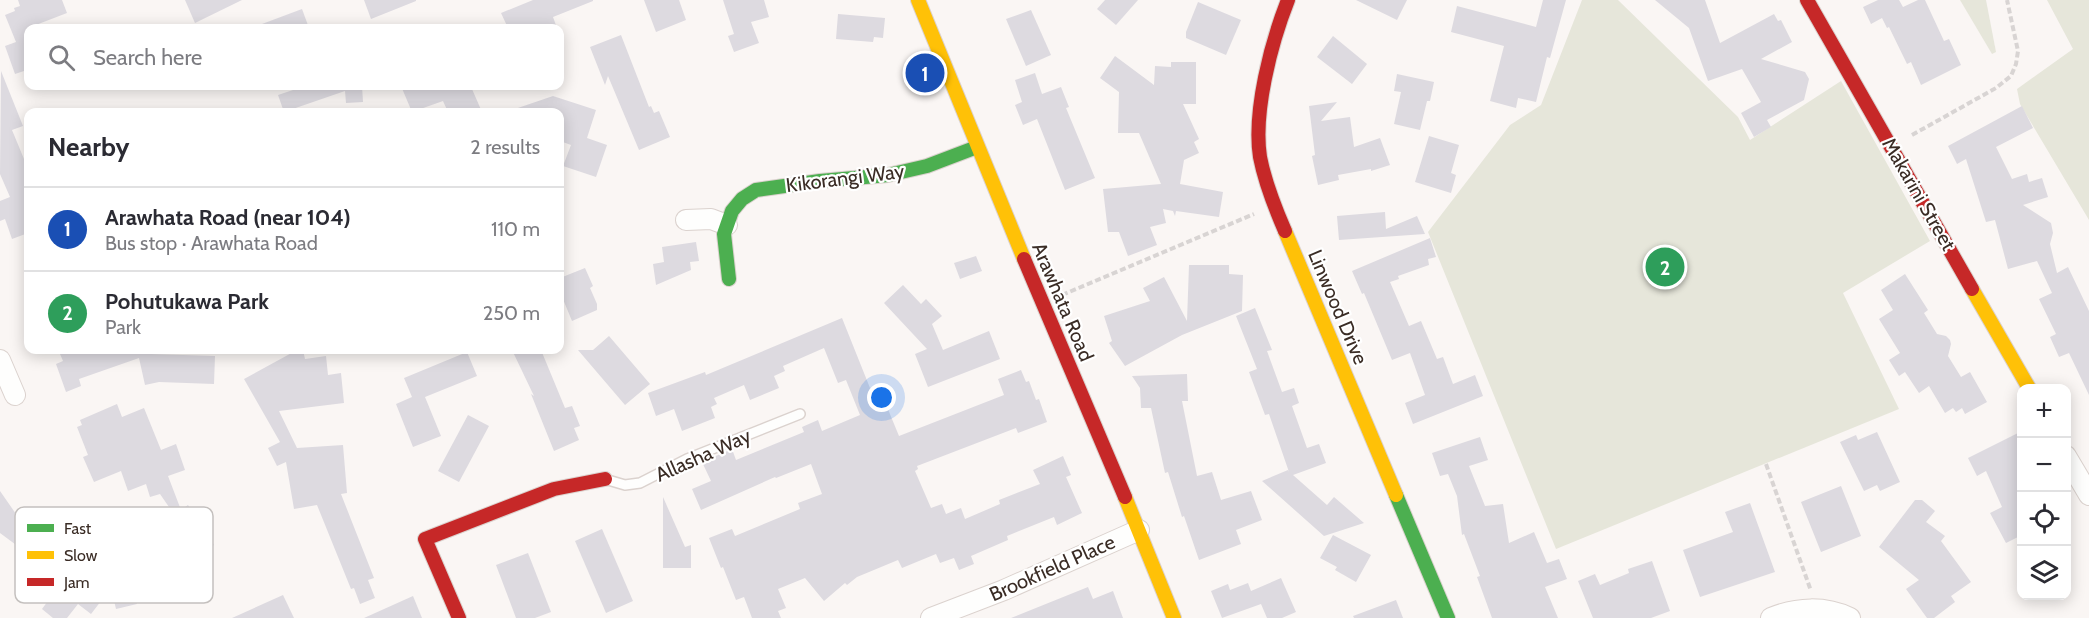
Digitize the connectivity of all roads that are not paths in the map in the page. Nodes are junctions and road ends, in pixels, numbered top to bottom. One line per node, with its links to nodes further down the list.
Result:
1 (918, 0): 4 (street, Arawhata Road)
2 (1288, 0): 19 (street, Linwood Drive)
3 (1807, 0): 9 (street, Makarini Street)
4 (977, 147): 6 (street, Kikorangi Way); 15 (street, Arawhata Road)
5 (686, 220): 6 (street)
6 (727, 225): 7 (street, Kikorangi Way)
7 (729, 279)
8 (0, 360): 10 (street)
9 (2027, 384)
10 (15, 395)
11 (800, 414): 13 (lane, Allasha Way)
12 (2071, 463): 14 (street)
13 (605, 479): 16 (street)
14 (2089, 495)
15 (1139, 530): 17 (street, Brookfield Place); 18 (street, Arawhata Road)
16 (459, 618)
17 (931, 618)
18 (1174, 618)
19 (1448, 618)
20 (1771, 618): 21 (street)
21 (1850, 618)

